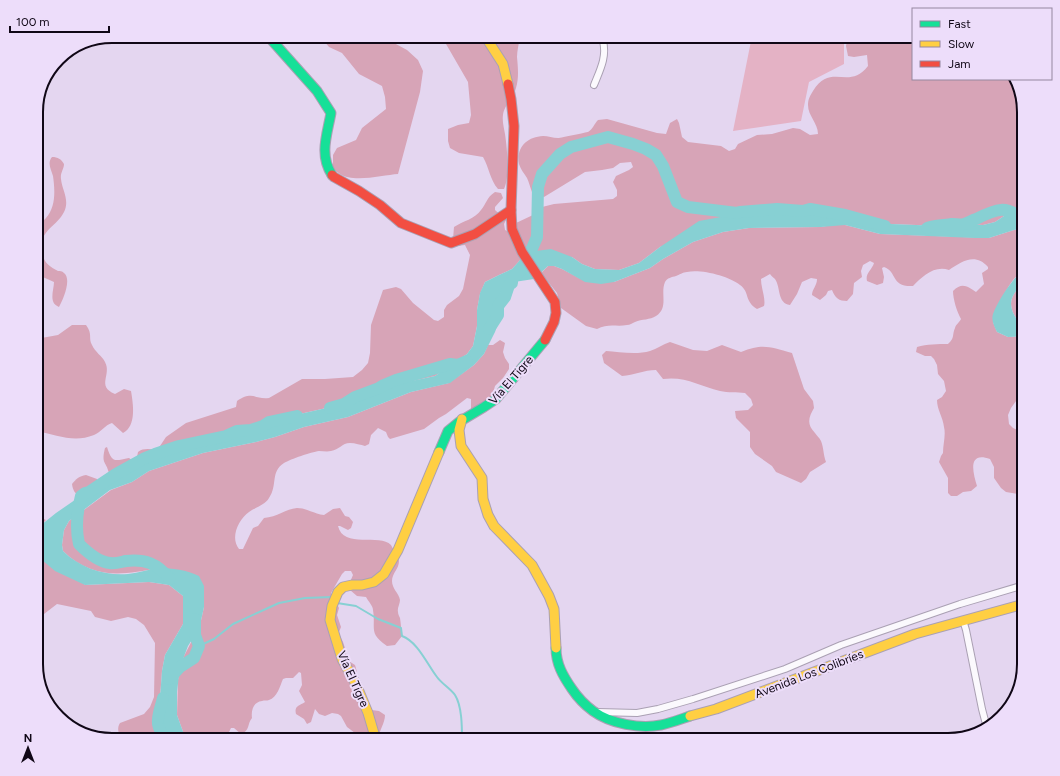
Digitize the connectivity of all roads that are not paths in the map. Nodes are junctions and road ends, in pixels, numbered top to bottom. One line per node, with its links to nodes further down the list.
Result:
1 (274, 43): 5 (street)
2 (490, 43): 5 (street, Vía El Tigre)
3 (604, 43): 4 (street)
4 (594, 85)
5 (511, 210): 6 (street, Vía El Tigre)
6 (462, 419): 10 (street, Avenida Los Colibríes); 12 (street, Vía El Tigre)
7 (1017, 587): 10 (street, Avenida Los Colibríes)
8 (1017, 606): 9 (street, Avenida Los Colibríes)
9 (962, 620): 10 (street, Avenida Los Colibríes); 11 (street)
10 (594, 712)
11 (985, 722)
12 (374, 733)

